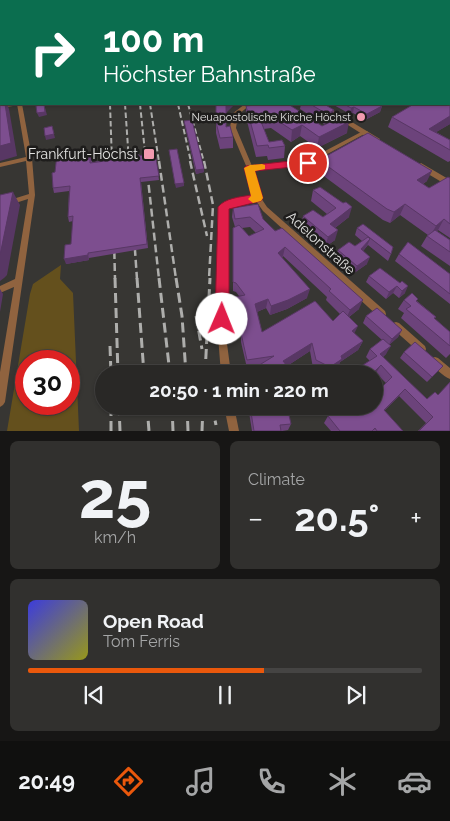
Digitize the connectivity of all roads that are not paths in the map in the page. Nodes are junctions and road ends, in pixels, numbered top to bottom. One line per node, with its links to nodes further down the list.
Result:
1 (19, 105): 6 (street)
2 (247, 105): 9 (street, Adelonstraße)
3 (320, 105): 4 (street)
4 (365, 132): 5 (street); 9 (street)
5 (386, 144)
6 (29, 158): 8 (street); 11 (street)
7 (417, 164): 10 (street)
8 (0, 165)
9 (250, 168): 12 (street, Adelonstraße)
10 (450, 184)
11 (32, 195): 13 (street); 14 (street)
12 (258, 198): 16 (street); 17 (street, Adelonstraße)
13 (0, 206)
14 (19, 281): 15 (street); 18 (street)
15 (0, 290)
16 (225, 365)
17 (450, 374)
18 (0, 402)
19 (231, 415): 20 (street)
20 (234, 431)

